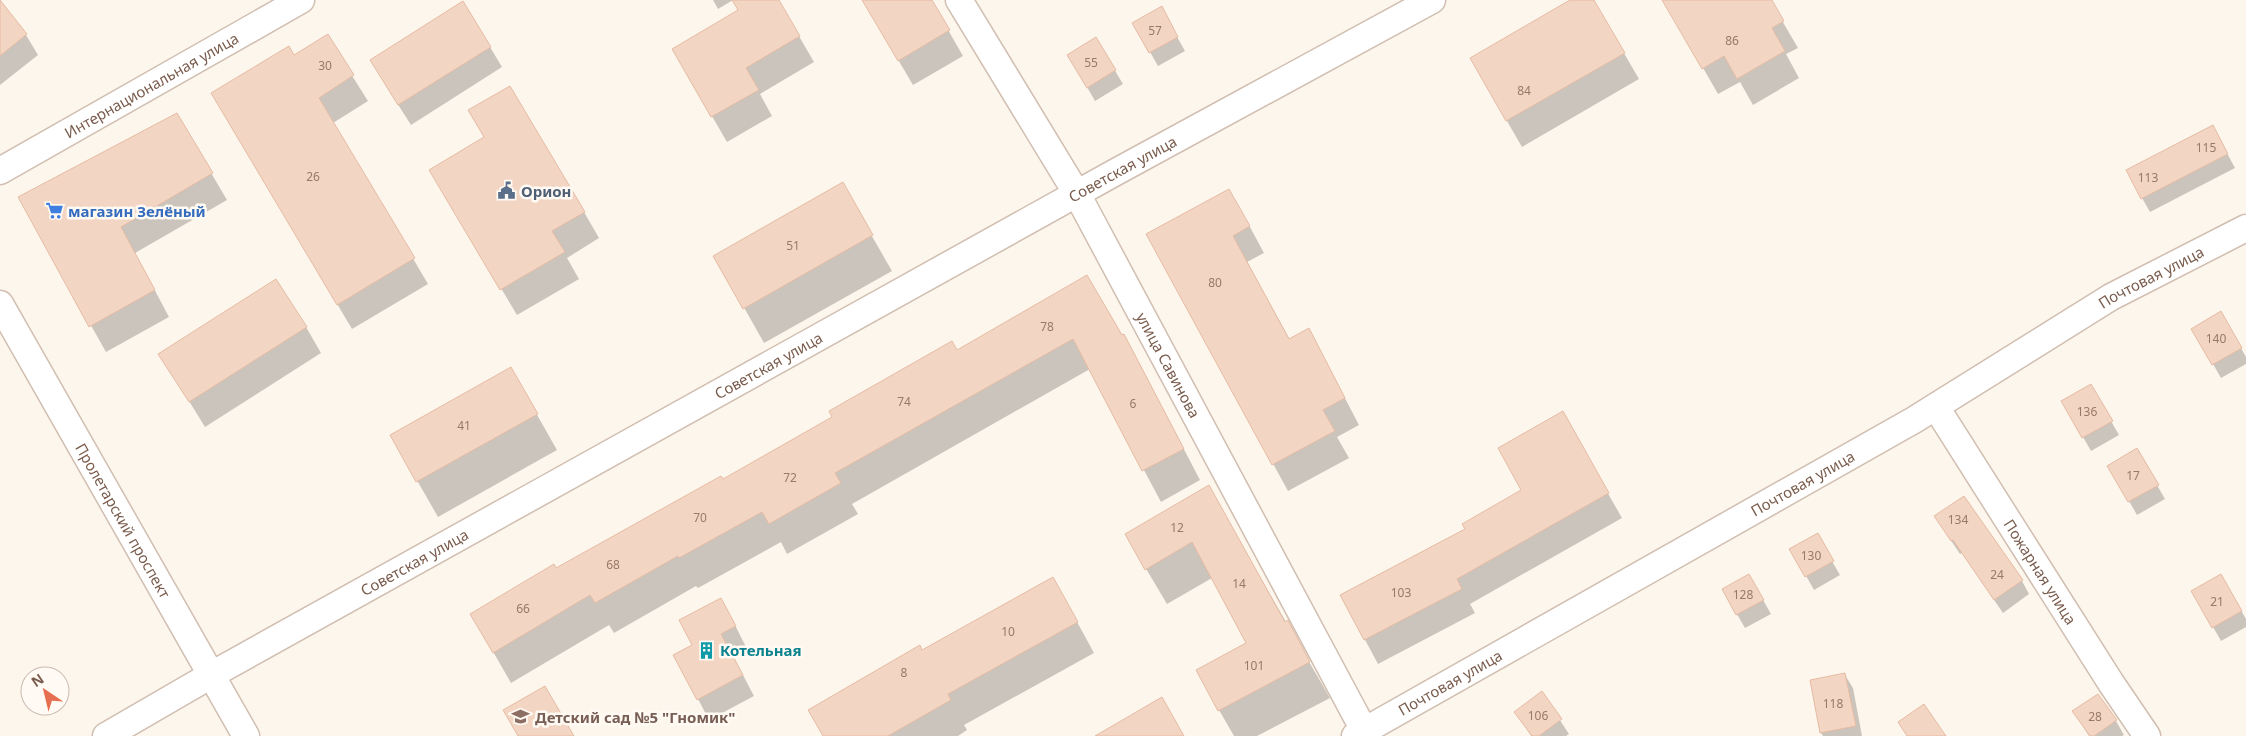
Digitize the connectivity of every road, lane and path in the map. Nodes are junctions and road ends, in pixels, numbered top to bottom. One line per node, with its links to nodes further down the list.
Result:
1 (301, 0): 4 (street, Интернациональная улица)
2 (959, 0): 5 (street, улица Савинова)
3 (1432, 0): 5 (street, Советская улица)
4 (0, 171)
5 (1077, 194): 9 (street, Советская улица); 10 (street, улица Савинова)
6 (2246, 228): 8 (street, Почтовая улица)
7 (0, 304): 9 (street, Пролетарский проспект)
8 (1936, 407): 10 (street, Почтовая улица); 13 (street, Пожарная улица)
9 (213, 674): 11 (street, Советская улица); 12 (street, Пролетарский проспект)
10 (1362, 734)
11 (106, 736)
12 (246, 736)
13 (2148, 736)

